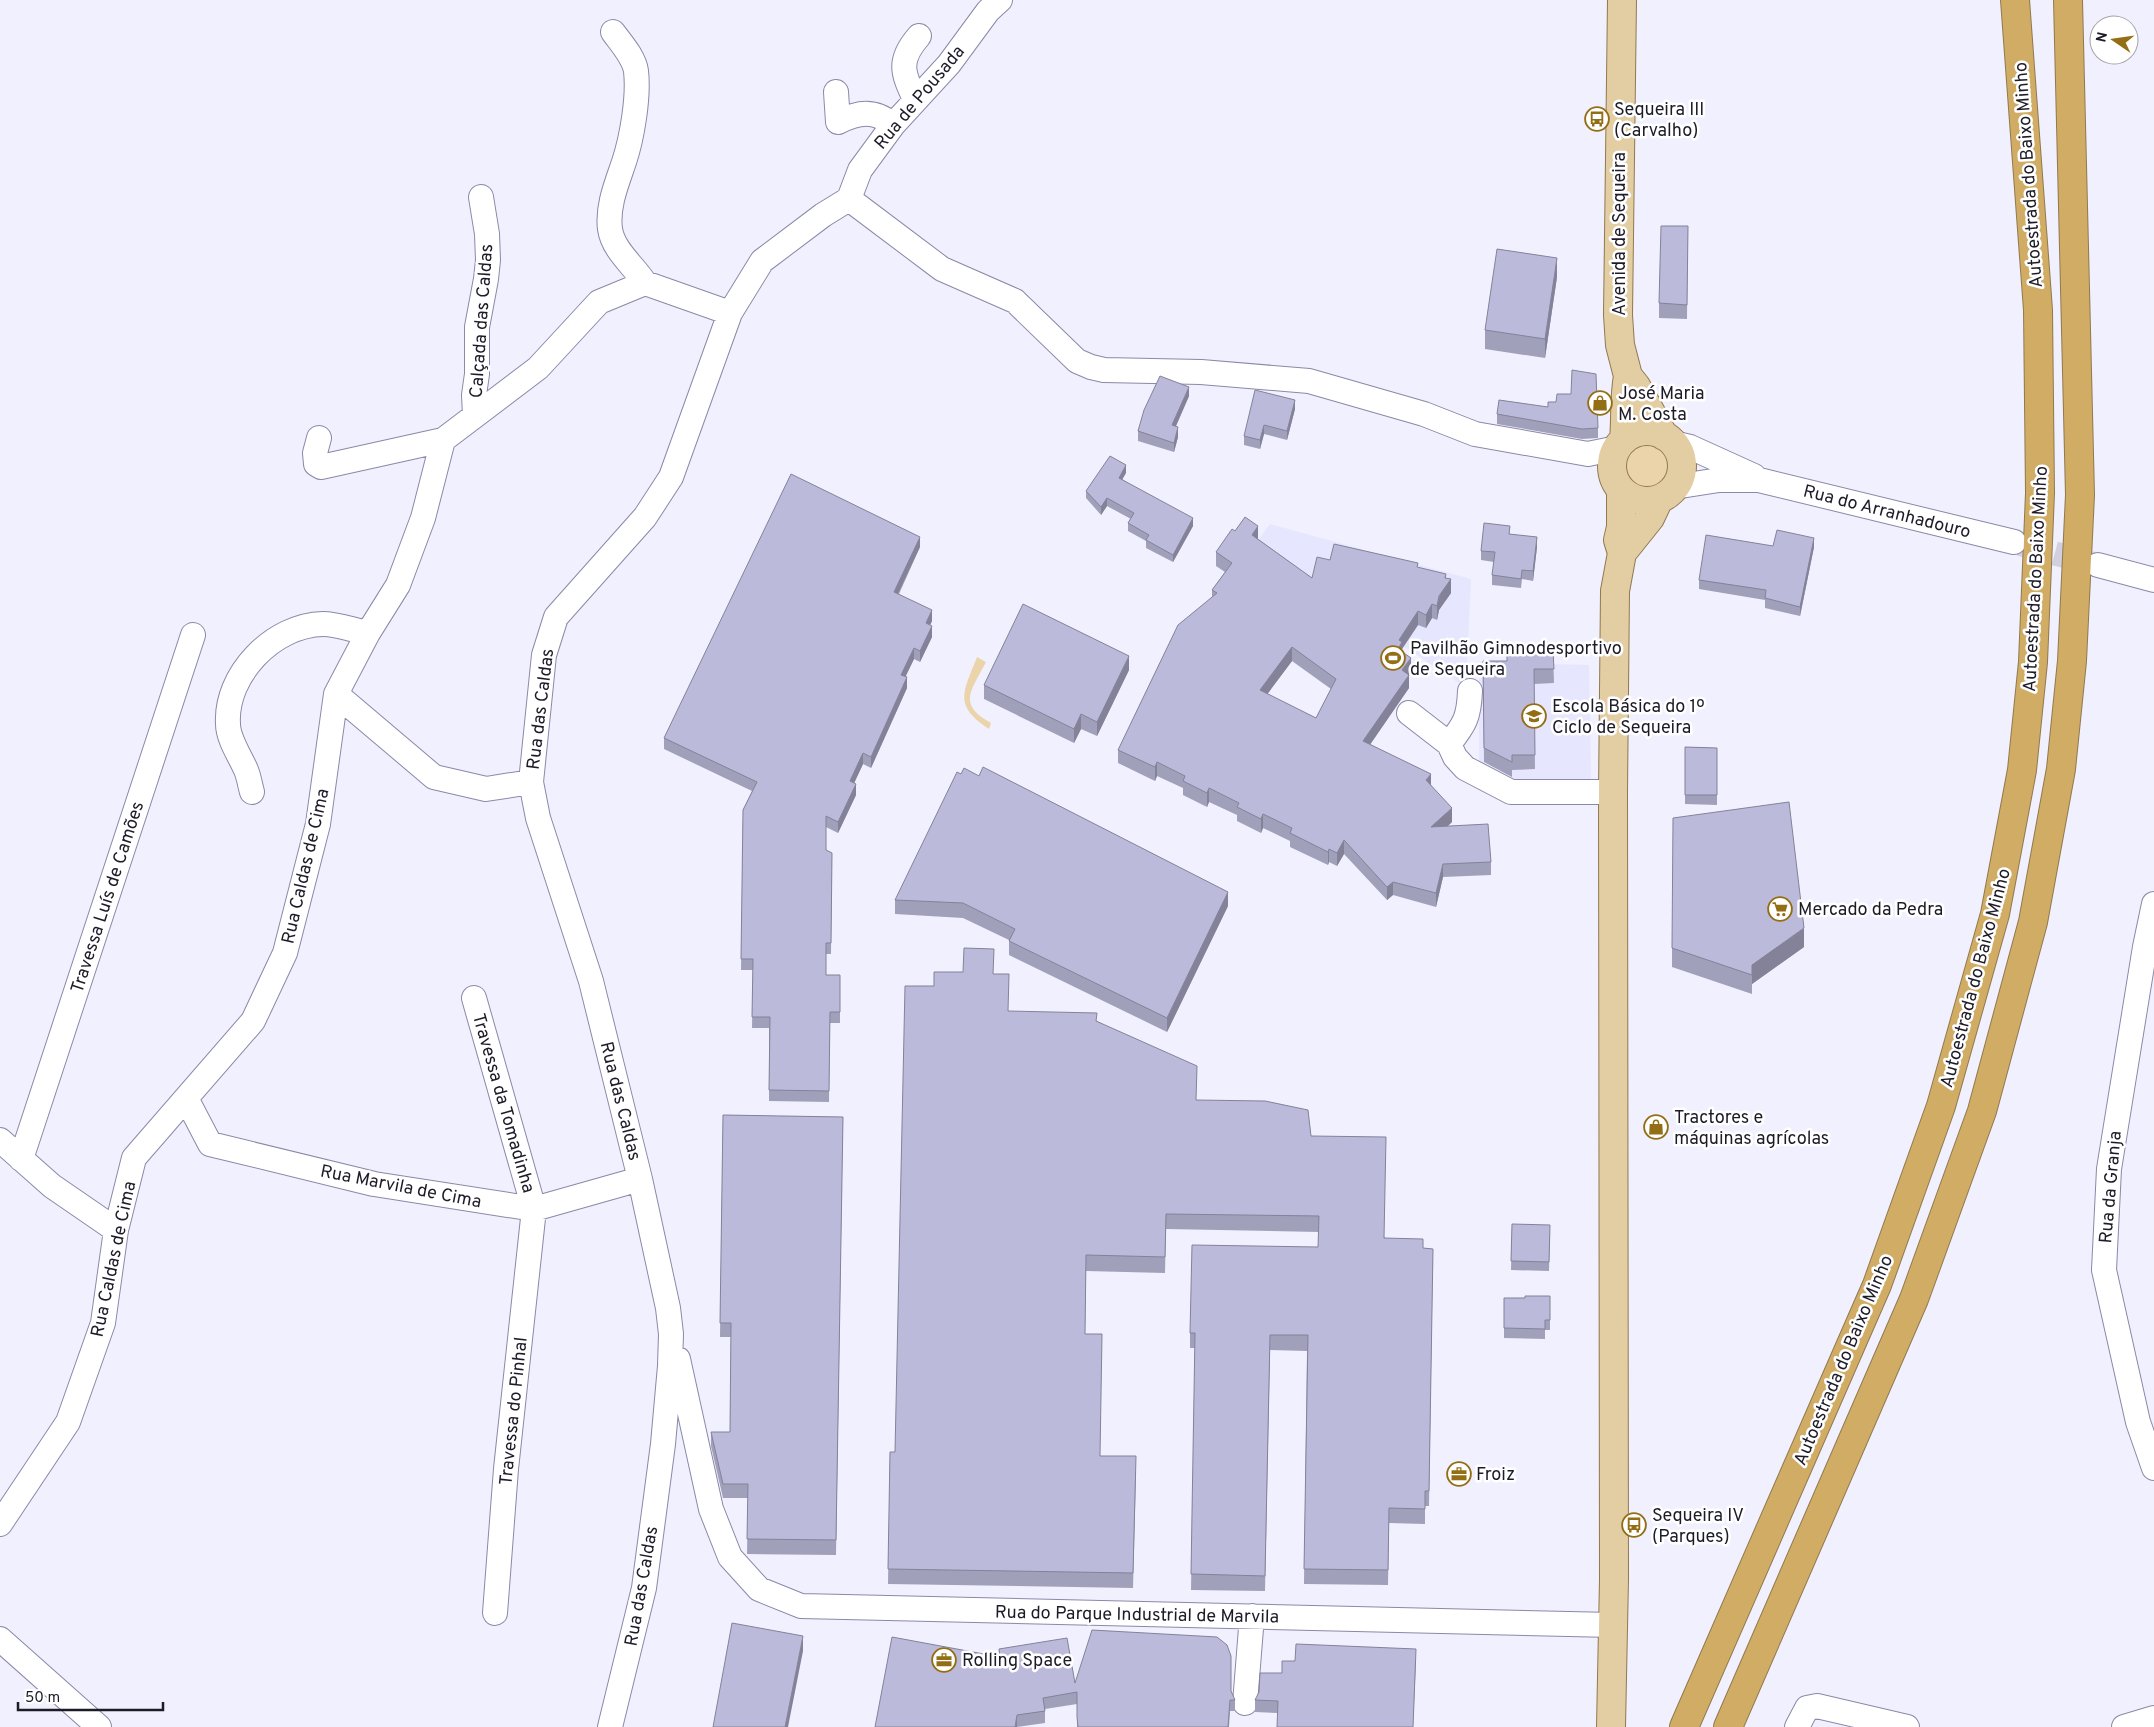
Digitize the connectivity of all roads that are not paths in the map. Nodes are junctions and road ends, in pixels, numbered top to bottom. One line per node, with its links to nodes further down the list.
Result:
1 (1000, 0): 8 (street, Rua de Pousada)
2 (1622, 0): 14 (main road, Avenida de Sequeira)
3 (2015, 0): 59 (highway, Autoestrada do Baixo Minho)
4 (2068, 0): 60 (highway)
5 (613, 32): 12 (street)
6 (918, 36): 8 (street)
7 (836, 92): 9 (street)
8 (915, 99): 9 (street, Rua de Pousada)
9 (893, 125): 11 (street, Rua de Pousada)
10 (481, 197): 15 (street, Calçada das Caldas)
11 (849, 199): 13 (street, Rua das Caldas); 19 (street)
12 (645, 283): 13 (street); 15 (street)
13 (730, 312): 32 (street, Rua das Caldas)
14 (1628, 376): 17 (main road, Avenida de Sequeira); 19 (main road, Avenida de Sequeira)
15 (475, 415): 18 (street)
16 (319, 438): 18 (street)
17 (1669, 439): 19 (main road); 20 (street, Rua do Arranhadouro); 21 (main road)
18 (443, 440): 26 (street, Rua Caldas de Cima)
19 (1618, 462): 21 (main road); 23 (main road, Avenida de Sequeira)
20 (1759, 480): 21 (street, Rua do Arranhadouro); 22 (street, Rua do Arranhadouro)
21 (1666, 493): 23 (main road)
22 (2014, 542)
23 (1622, 553): 34 (main road)
24 (2098, 565): 25 (street)
25 (2154, 580)
26 (368, 632): 29 (street, Rua Caldas de Cima); 33 (street)
27 (194, 635): 39 (street, Travessa Luís de Camões)
28 (1470, 691): 31 (street)
29 (336, 694): 32 (street); 37 (street, Rua Caldas de Cima)
30 (1409, 713): 31 (street)
31 (1449, 744): 34 (street)
32 (531, 782): 40 (street, Rua das Caldas)
33 (252, 792)
34 (1613, 792): 52 (main road)
35 (2154, 904): 47 (street, Rua da Granja)
36 (474, 998): 41 (street, Travessa da Tomadinha)
37 (187, 1100): 41 (street, Rua Marvila de Cima); 42 (street, Rua Caldas de Cima)
38 (0, 1140): 39 (street)
39 (21, 1159): 42 (street)
40 (640, 1179): 41 (street, Rua Marvila de Cima); 43 (street, Rua das Caldas)
41 (534, 1209): 50 (street, Travessa do Pinhal)
42 (116, 1230): 49 (street, Rua Caldas de Cima)
43 (668, 1308): 44 (street, Rua das Caldas); 45 (street, Rua das Caldas)
44 (689, 1413): 45 (street); 46 (street, Rua das Caldas)
45 (664, 1433): 46 (street); 57 (street, Rua das Caldas)
46 (694, 1438): 48 (street, Rua das Caldas)
47 (2154, 1468)
48 (711, 1509): 51 (street, Rua do Parque Industrial de Marvila)
49 (0, 1524)
50 (495, 1613)
51 (1252, 1616): 52 (street, Rua do Parque Industrial de Marvila); 54 (street)
52 (1613, 1625): 58 (main road)
53 (0, 1638): 56 (street)
54 (1245, 1703)
55 (2154, 1718): 63 (street)
56 (99, 1727)
57 (610, 1727)
58 (1612, 1727)
59 (1684, 1727)
60 (1728, 1727)
61 (1796, 1727): 62 (street)
62 (1907, 1727)
63 (2124, 1727)

